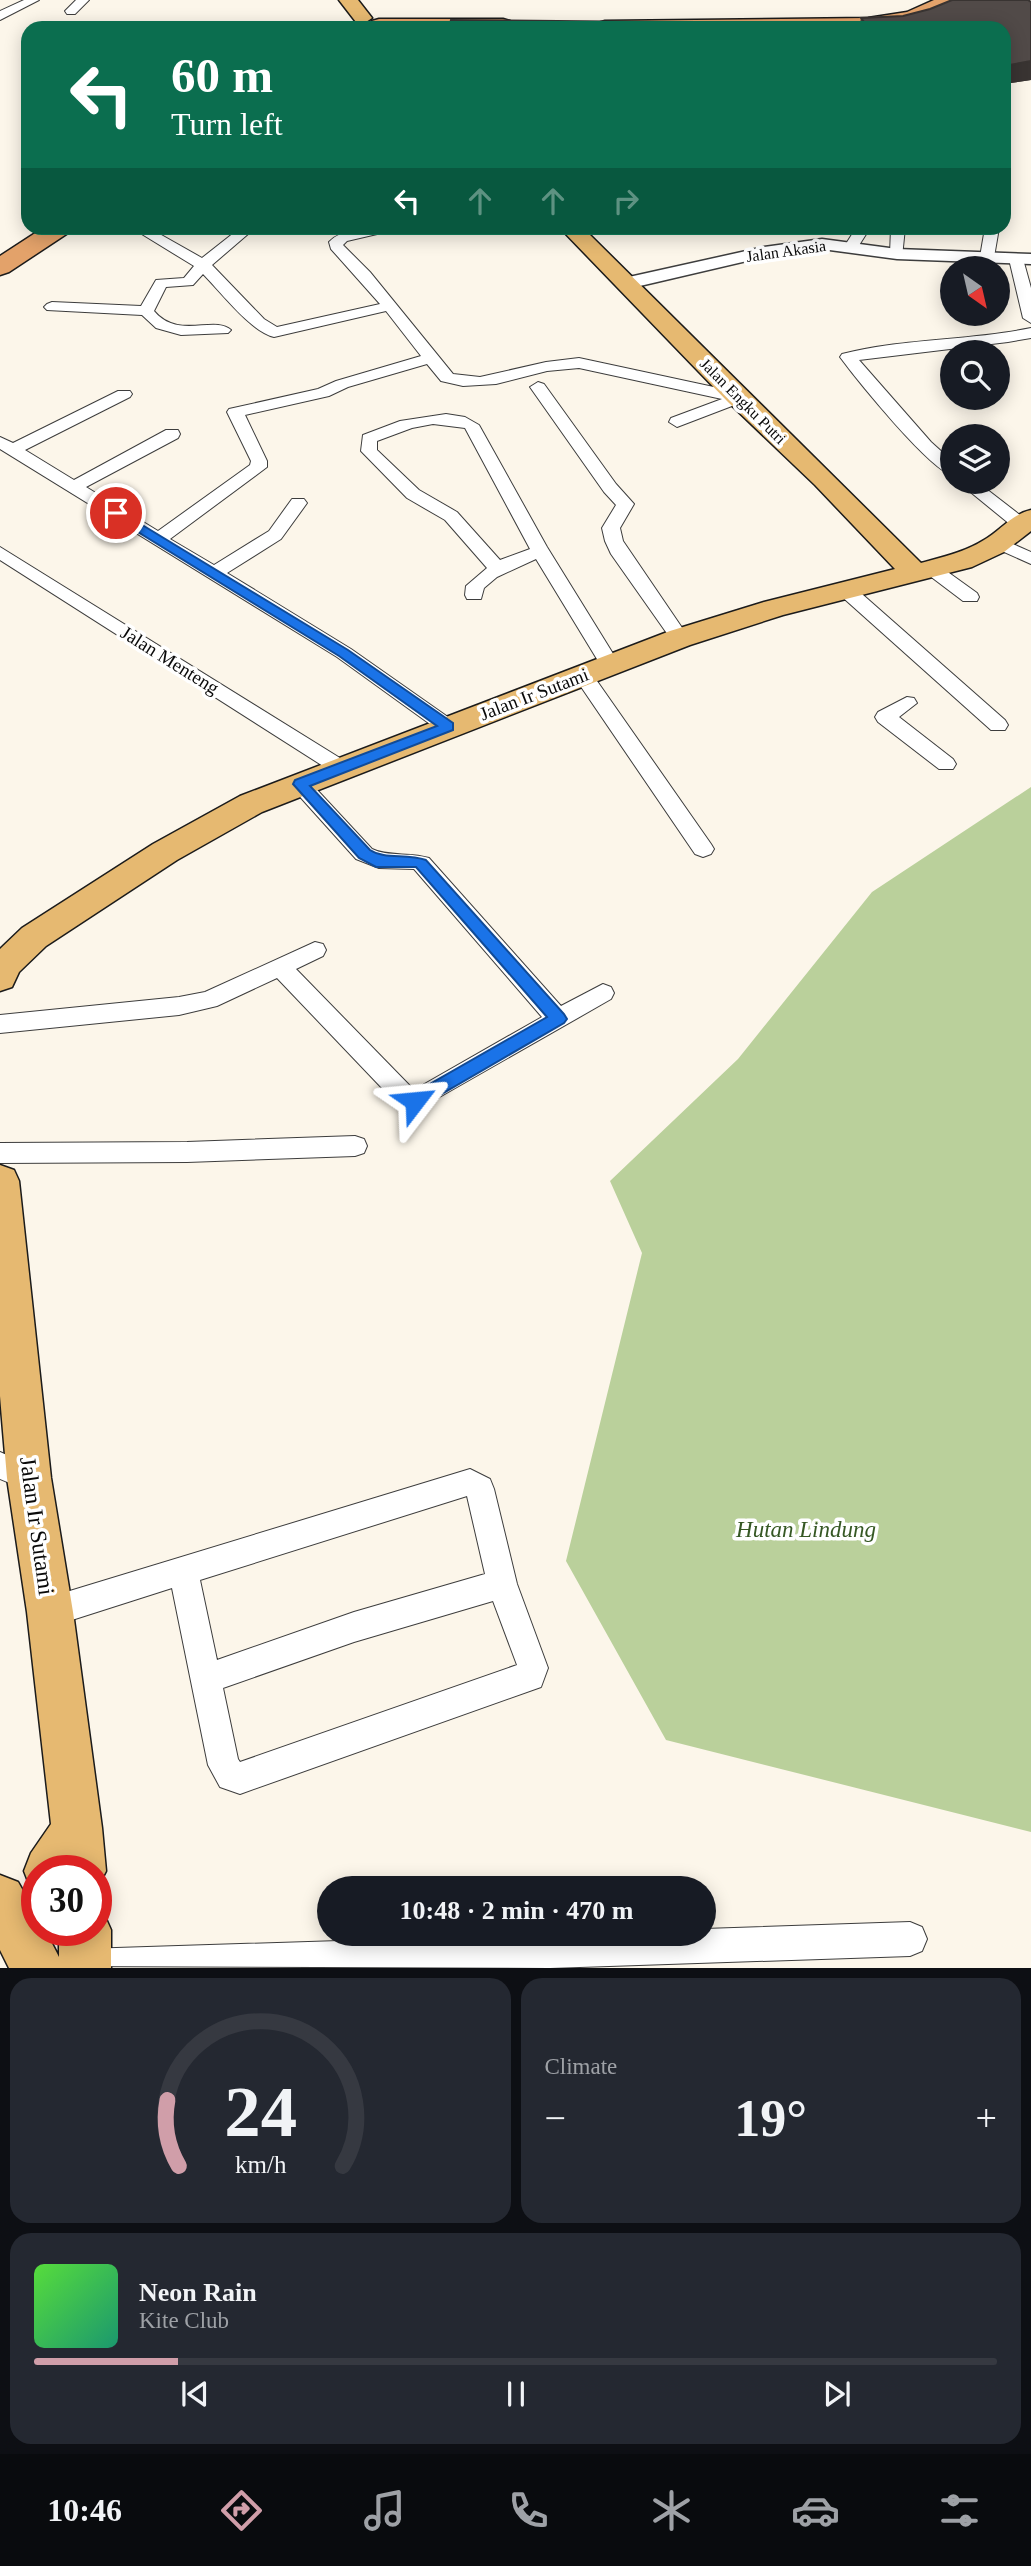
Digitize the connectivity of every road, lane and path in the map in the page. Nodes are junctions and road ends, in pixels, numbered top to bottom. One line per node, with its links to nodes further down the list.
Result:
1 (33, 0): 6 (street)
2 (83, 0): 5 (street)
3 (348, 0): 7 (main road)
4 (956, 3): 8 (highway); 9 (highway)
5 (71, 11)
6 (4, 12)
7 (368, 21)
8 (892, 21)
9 (928, 21)
10 (23, 235): 20 (highway)
11 (48, 235): 26 (highway)
12 (151, 235): 25 (street)
13 (239, 235): 25 (street)
14 (355, 235): 28 (street)
15 (578, 235): 27 (main road, Jalan Engku Putri)
16 (859, 235): 19 (street)
17 (898, 235): 21 (street)
18 (991, 235): 23 (street)
19 (851, 247): 21 (street, Jalan Akasia); 27 (street, Jalan Akasia)
20 (0, 250)
21 (897, 254): 22 (street, Jalan Akasia)
22 (957, 256)
23 (987, 256)
24 (1023, 259): 31 (street)
25 (203, 265): 28 (street); 30 (street)
26 (0, 267)
27 (627, 283): 37 (main road, Jalan Engku Putri)
28 (389, 306): 34 (street)
29 (52, 307): 30 (street)
30 (146, 311): 32 (street)
31 (1031, 318)
32 (223, 330)
33 (1031, 333): 41 (street)
34 (430, 358): 37 (street); 46 (street)
35 (538, 387): 56 (street)
36 (124, 394): 40 (street)
37 (738, 398): 38 (street); 51 (main road, Jalan Engku Putri)
38 (677, 422)
39 (172, 433): 42 (street)
40 (6, 446): 42 (street)
41 (940, 459)
42 (74, 487): 46 (street)
43 (979, 494): 45 (street)
44 (298, 503): 52 (street)
45 (1017, 529): 49 (street); 51 (main road, Jalan Ir Sutami)
46 (158, 539): 52 (street)
47 (0, 552): 62 (street, Jalan Menteng)
48 (541, 552): 50 (street); 50 (street); 57 (street)
49 (1031, 559)
50 (497, 568): 54 (street)
51 (924, 572): 53 (main road, Jalan Ir Sutami); 55 (street)
52 (214, 573): 60 (street)
53 (847, 591): 56 (main road, Jalan Ir Sutami); 59 (street)
54 (474, 595)
55 (970, 597)
56 (680, 638): 57 (main road, Jalan Ir Sutami)
57 (596, 670): 60 (main road, Jalan Ir Sutami); 64 (street)
58 (907, 703): 61 (street)
59 (998, 725)
60 (448, 727): 62 (main road, Jalan Ir Sutami)
61 (946, 764)
62 (341, 768): 63 (main road, Jalan Ir Sutami)
63 (300, 784): 66 (main road, Jalan Ir Sutami); 71 (street)
64 (703, 849)
65 (0, 930): 66 (main road)
66 (34, 937): 69 (main road, Jalan Ir Sutami)
67 (315, 950): 68 (street)
68 (280, 967): 71 (street); 72 (street)
69 (1, 970)
70 (603, 993): 71 (street)
71 (558, 1019)
72 (0, 1024)
73 (355, 1146): 74 (street)
74 (0, 1153)
75 (0, 1181): 76 (main road, Jalan Ir Sutami)
76 (14, 1471): 79 (main road, Jalan Ir Sutami)
77 (183, 1571): 78 (street); 79 (street); 80 (street)
78 (502, 1584): 80 (street); 80 (street)
79 (50, 1612): 81 (main road, Jalan Ir Sutami)
80 (208, 1679)
81 (79, 1849)
82 (0, 1887): 83 (main road)
83 (21, 1888)
84 (0, 1900): 86 (main road)
85 (910, 1939): 87 (street)
86 (73, 1958): 87 (street)
87 (542, 1960)

